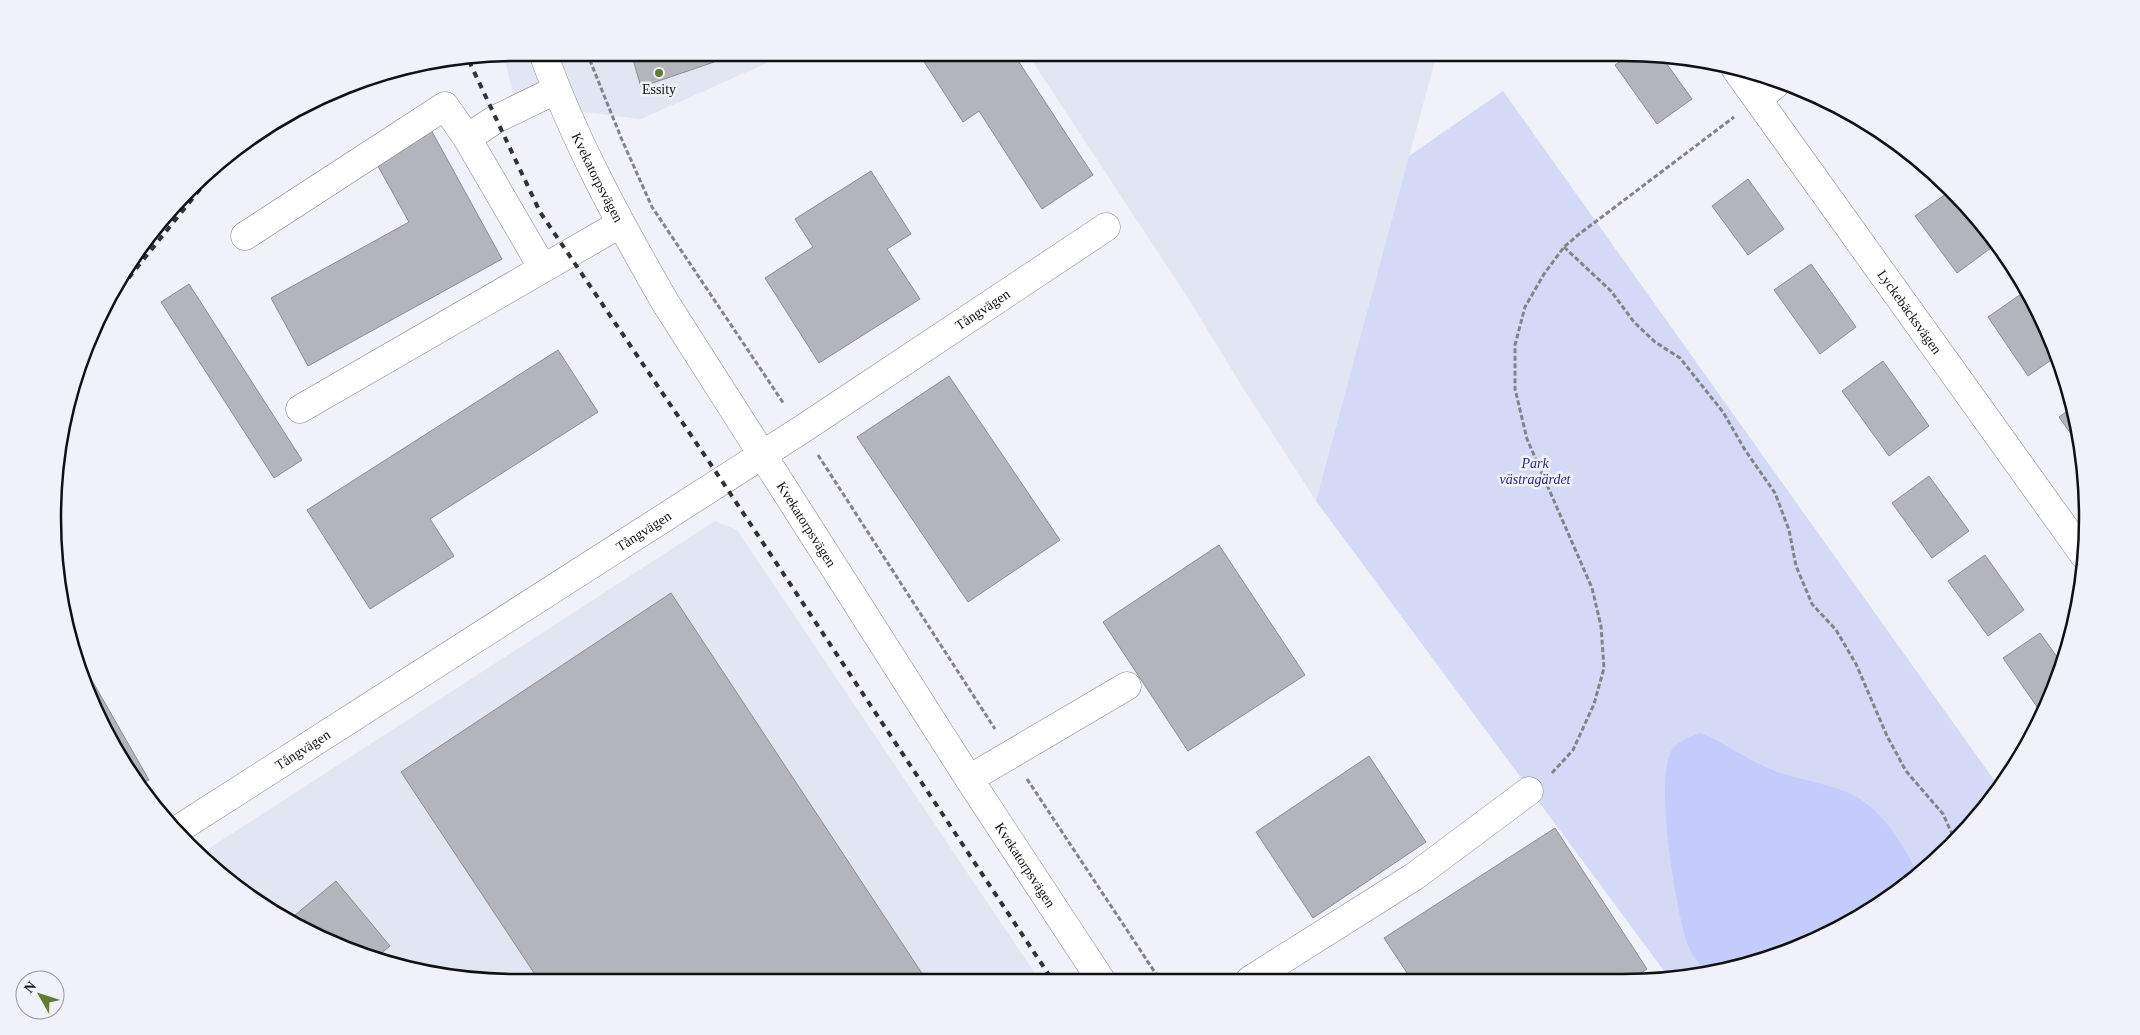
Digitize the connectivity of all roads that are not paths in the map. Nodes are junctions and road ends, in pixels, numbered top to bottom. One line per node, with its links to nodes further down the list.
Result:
1 (546, 61): 3 (street, Kvekatorpsvägen)
2 (1755, 81): 4 (street, Lyckebäcksvägen)
3 (556, 90): 5 (street); 6 (street, Kvekatorpsvägen)
4 (1769, 90): 12 (street, Lyckebäcksvägen)
5 (467, 138): 8 (street); 9 (street)
6 (620, 224): 9 (street); 11 (street, Kvekatorpsvägen)
7 (1106, 227): 11 (street, Tångvägen)
8 (245, 236)
9 (542, 267): 10 (street)
10 (300, 409)
11 (763, 454): 14 (street, Kvekatorpsvägen); 16 (street, Tångvägen)
12 (2078, 546)
13 (1127, 686): 14 (street)
14 (969, 779): 17 (street, Kvekatorpsvägen)
15 (1529, 791): 18 (street)
16 (182, 827)
17 (1097, 974)
18 (1259, 974)

